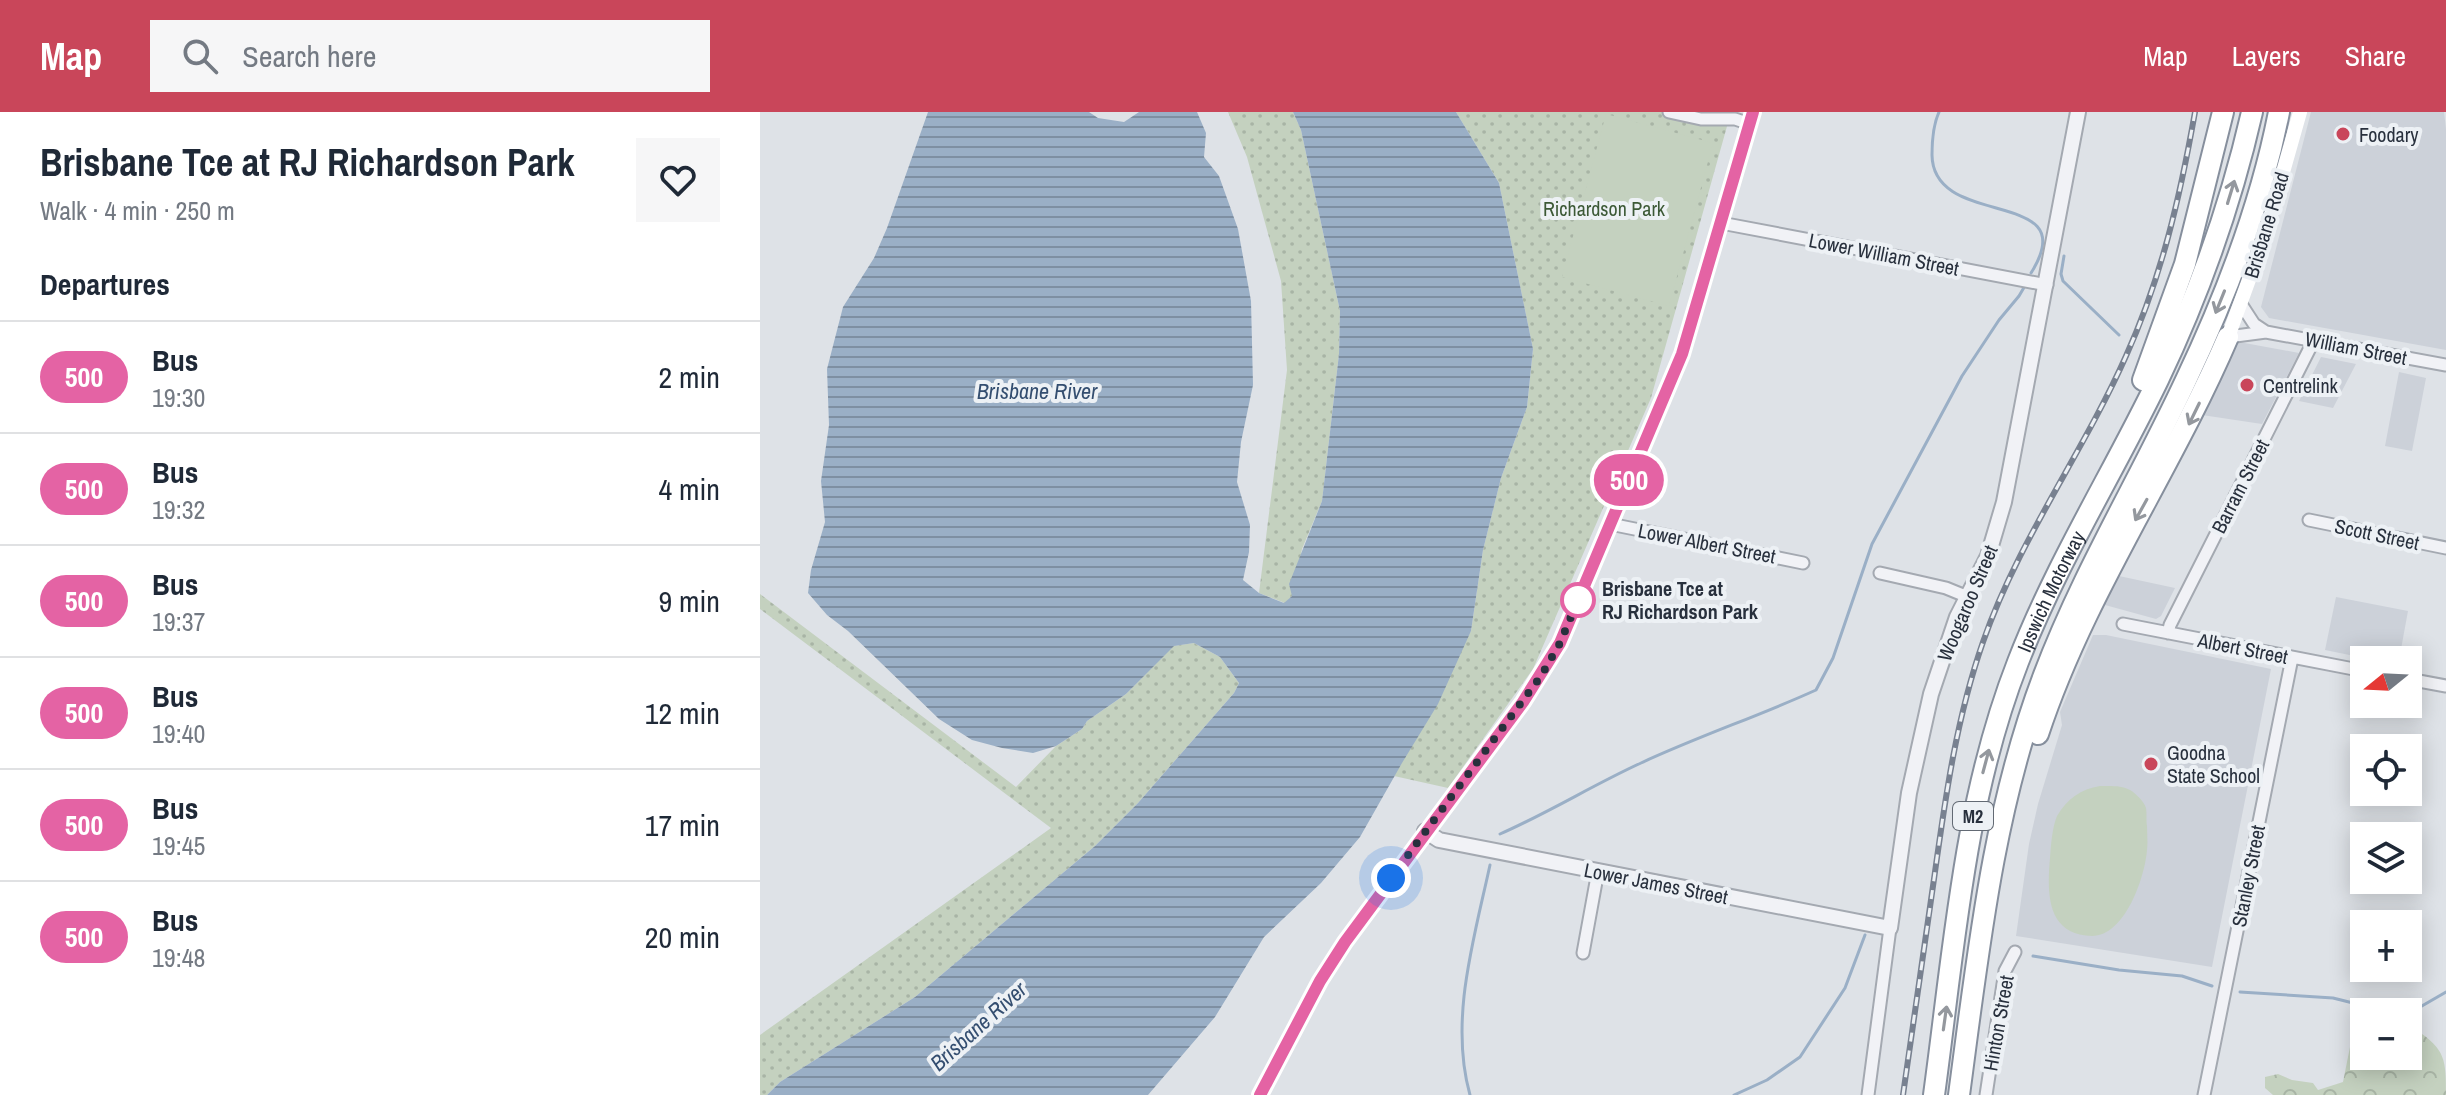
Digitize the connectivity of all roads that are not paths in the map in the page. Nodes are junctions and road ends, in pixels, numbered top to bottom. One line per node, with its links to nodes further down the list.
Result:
1 (1669, 112): 7 (street)
2 (2078, 112): 9 (street, Woogaroo Street)
3 (2223, 112): 15 (highway)
4 (2252, 112): 15 (highway, Ipswich Motorway / M2, one-way to 4)
5 (2279, 112): 30 (highway, Ipswich Motorway / M2, one-way to 30)
6 (2300, 112): 10 (main road, Brisbane Road)
7 (1751, 118): 8 (main road)
8 (1721, 223): 9 (street, Lower William Street); 17 (main road)
9 (2047, 285): 21 (street, Woogaroo Street)
10 (2241, 304): 11 (street); 12 (main road, Brisbane Road)
11 (2266, 332): 12 (street, William Street); 13 (street, William Street)
12 (2228, 337): 30 (highway, one-way to 30)
13 (2314, 340): 14 (street, William Street); 23 (street, Barram Street)
14 (2446, 365)
15 (2137, 420): 36 (highway, Ipswich Motorway / M2, one-way to 15)
16 (2309, 520): 18 (street, Scott Street)
17 (1610, 524): 19 (street, Lower Albert Street); 28 (main road)
18 (2446, 548)
19 (1803, 563)
20 (1880, 573): 21 (street)
21 (1968, 597): 31 (street, Woogaroo Street)
22 (2123, 624): 23 (street, Albert Street)
23 (2168, 633): 24 (street, Albert Street)
24 (2292, 658): 25 (street, Albert Street); 39 (street, Stanley Street)
25 (2350, 668)
26 (2422, 682): 27 (street)
27 (2446, 686)
28 (1425, 831): 29 (street, Lower James Street); 34 (main road)
29 (1598, 871): 31 (street, Lower James Street); 33 (street)
30 (1985, 909): 37 (highway, Ipswich Motorway / M2)
31 (1890, 928): 35 (street, Woogaroo Street)
32 (2015, 952): 38 (street, Hinton Street)
33 (1583, 953)
34 (1260, 1095)
35 (1868, 1095)
36 (1934, 1095)
37 (1959, 1095)
38 (1986, 1095)
39 (2204, 1095)

